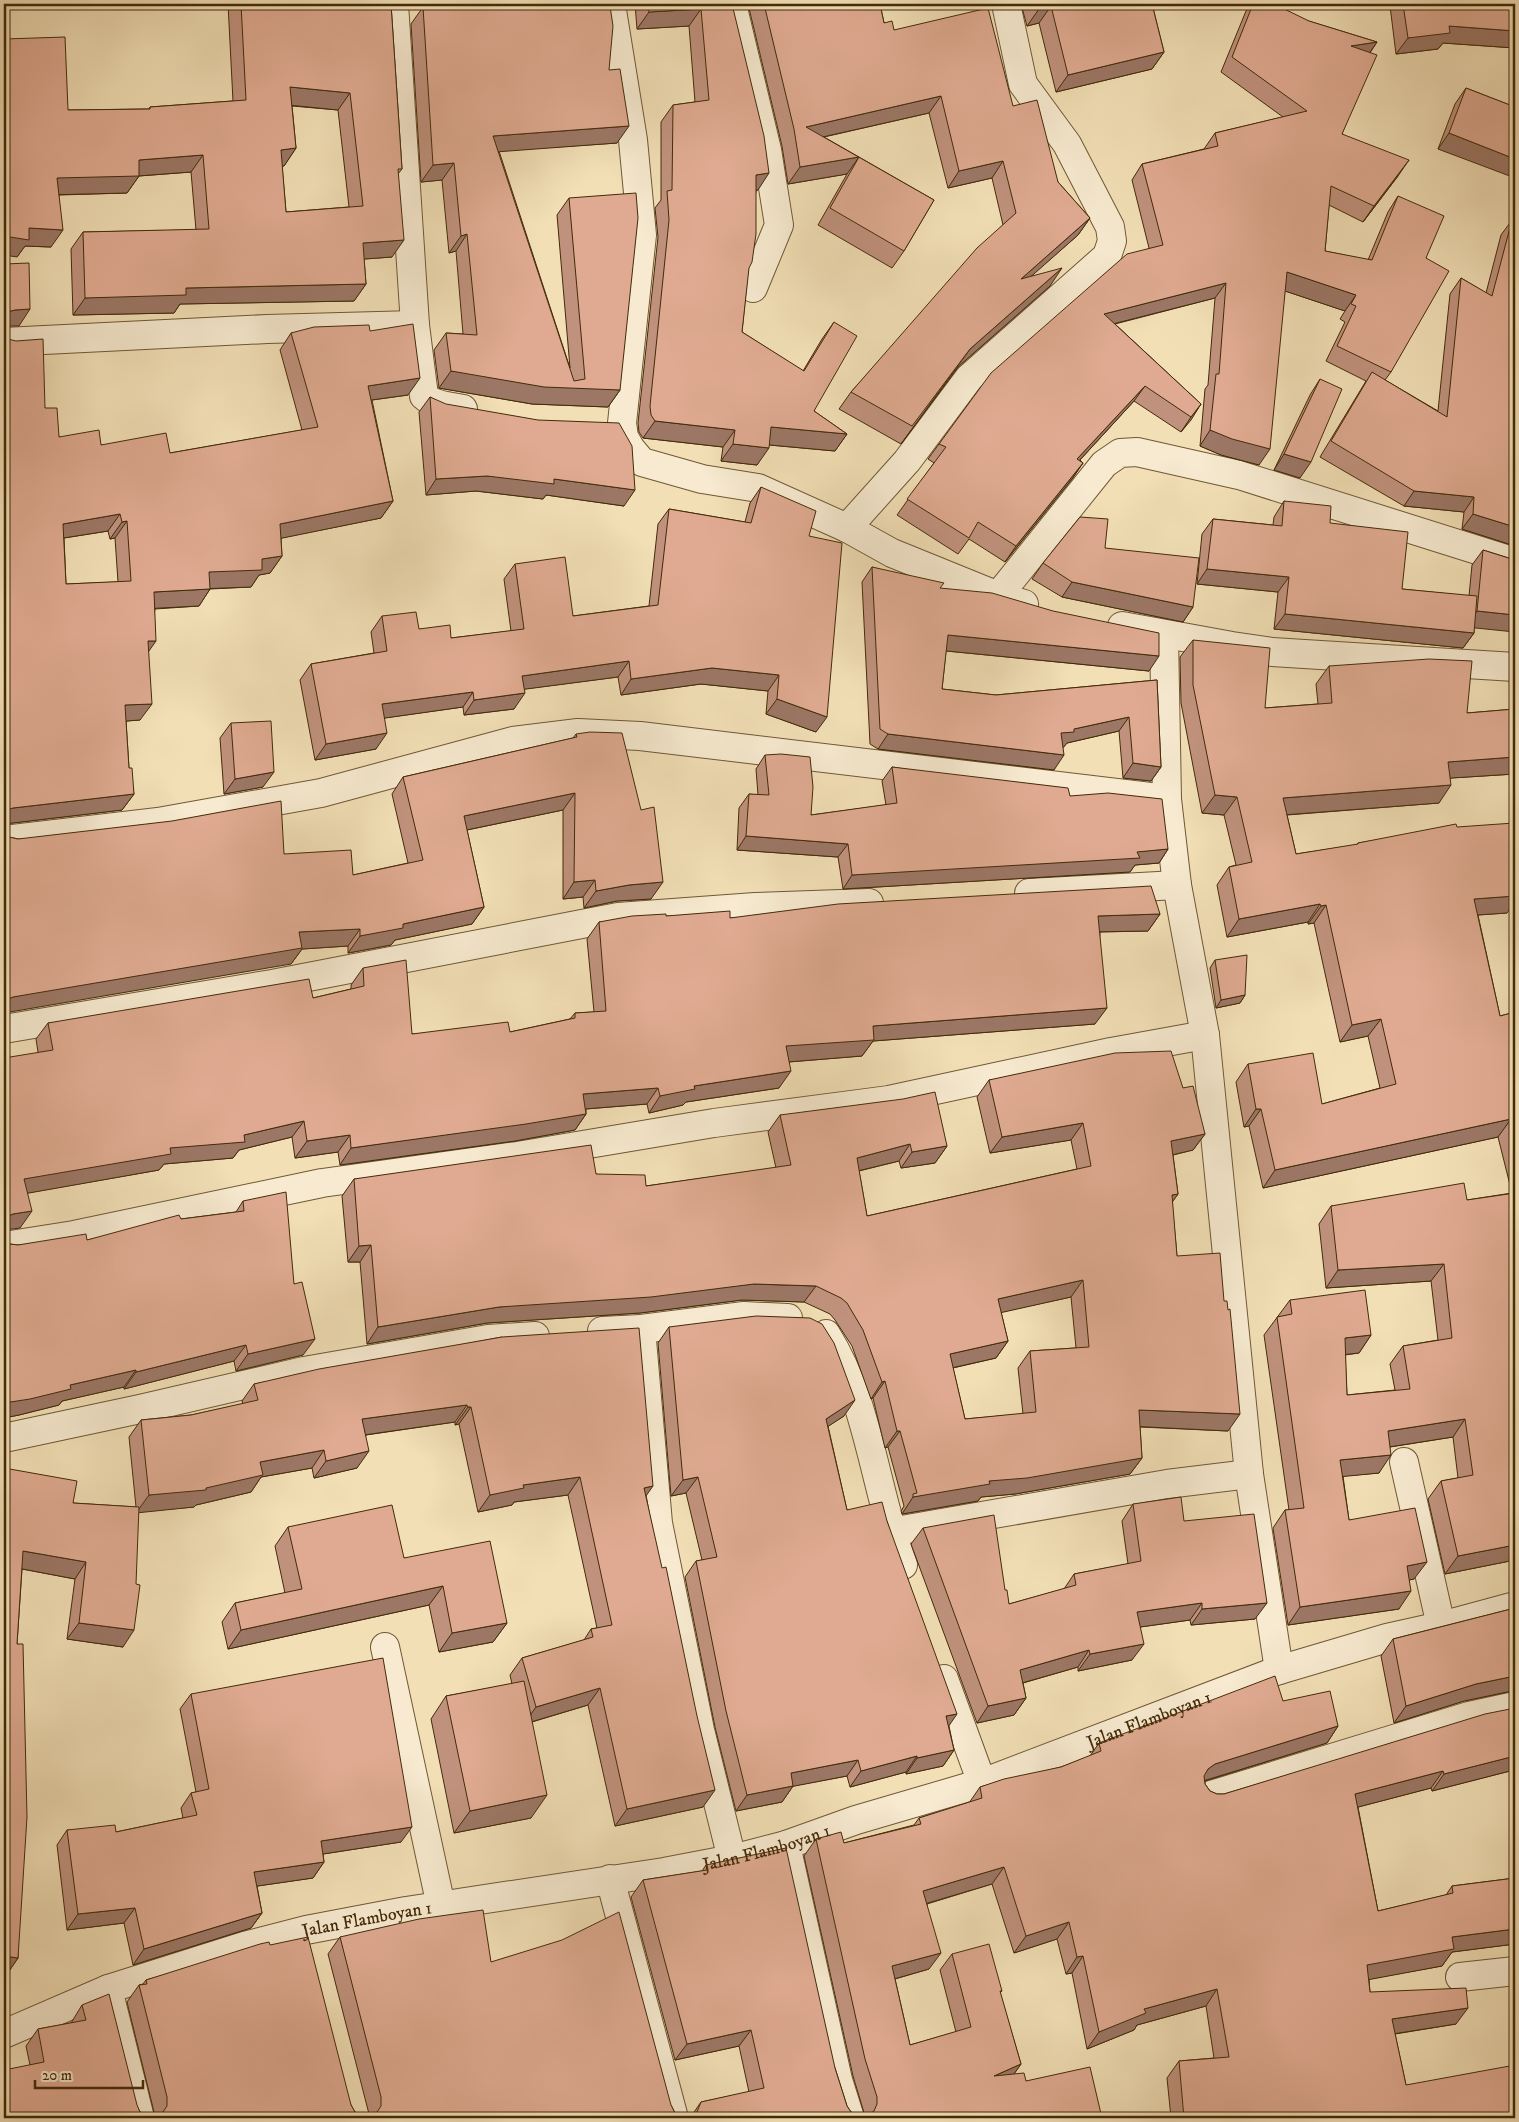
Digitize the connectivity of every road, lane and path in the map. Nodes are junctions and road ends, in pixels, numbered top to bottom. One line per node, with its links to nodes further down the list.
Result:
1 (394, 4): 6 (street)
2 (611, 4): 10 (street)
3 (732, 4): 5 (street)
4 (1006, 4): 11 (street)
5 (753, 288)
6 (415, 325): 7 (street); 8 (street)
7 (4, 342)
8 (484, 412)
9 (595, 422): 10 (street)
10 (622, 423): 11 (street)
11 (847, 528): 13 (street)
12 (1515, 562): 13 (street)
13 (998, 596): 14 (street)
14 (1046, 610)
15 (1100, 621): 16 (street)
16 (1164, 635): 17 (street); 18 (street)
17 (1515, 667)
18 (1167, 799): 19 (street); 20 (street)
19 (4, 840)
20 (1177, 885): 21 (street); 24 (street)
21 (1001, 895)
22 (894, 902): 23 (street)
23 (4, 1029)
24 (1205, 1035): 25 (street); 29 (street)
25 (4, 1246)
26 (641, 1329): 27 (street); 30 (street); 41 (street)
27 (4, 1438)
28 (1404, 1462): 33 (street)
29 (1249, 1474): 30 (street); 36 (street)
30 (890, 1532): 31 (street)
31 (911, 1587)
32 (1515, 1606): 33 (street, Jalan Flamboyan 1)
33 (1442, 1626): 36 (street, Jalan Flamboyan 1)
34 (386, 1646): 43 (street)
35 (934, 1652): 38 (street)
36 (1279, 1670): 38 (street, Jalan Flamboyan 1)
37 (1515, 1706): 39 (street)
38 (982, 1783): 40 (street, Jalan Flamboyan 1)
39 (1208, 1796)
40 (786, 1845): 41 (street, Jalan Flamboyan 1); 52 (street)
41 (732, 1858): 42 (street, Jalan Flamboyan 1)
42 (610, 1879): 43 (street, Jalan Flamboyan 1); 51 (street)
43 (441, 1906): 44 (street, Jalan Flamboyan 1)
44 (306, 1930): 45 (street); 48 (street, Jalan Flamboyan 1)
45 (313, 1958)
46 (1515, 1971): 47 (street)
47 (1460, 1976)
48 (108, 1989): 49 (street, Jalan Flamboyan 1); 50 (street)
49 (4, 2034)
50 (140, 2118)
51 (674, 2118)
52 (850, 2118)

